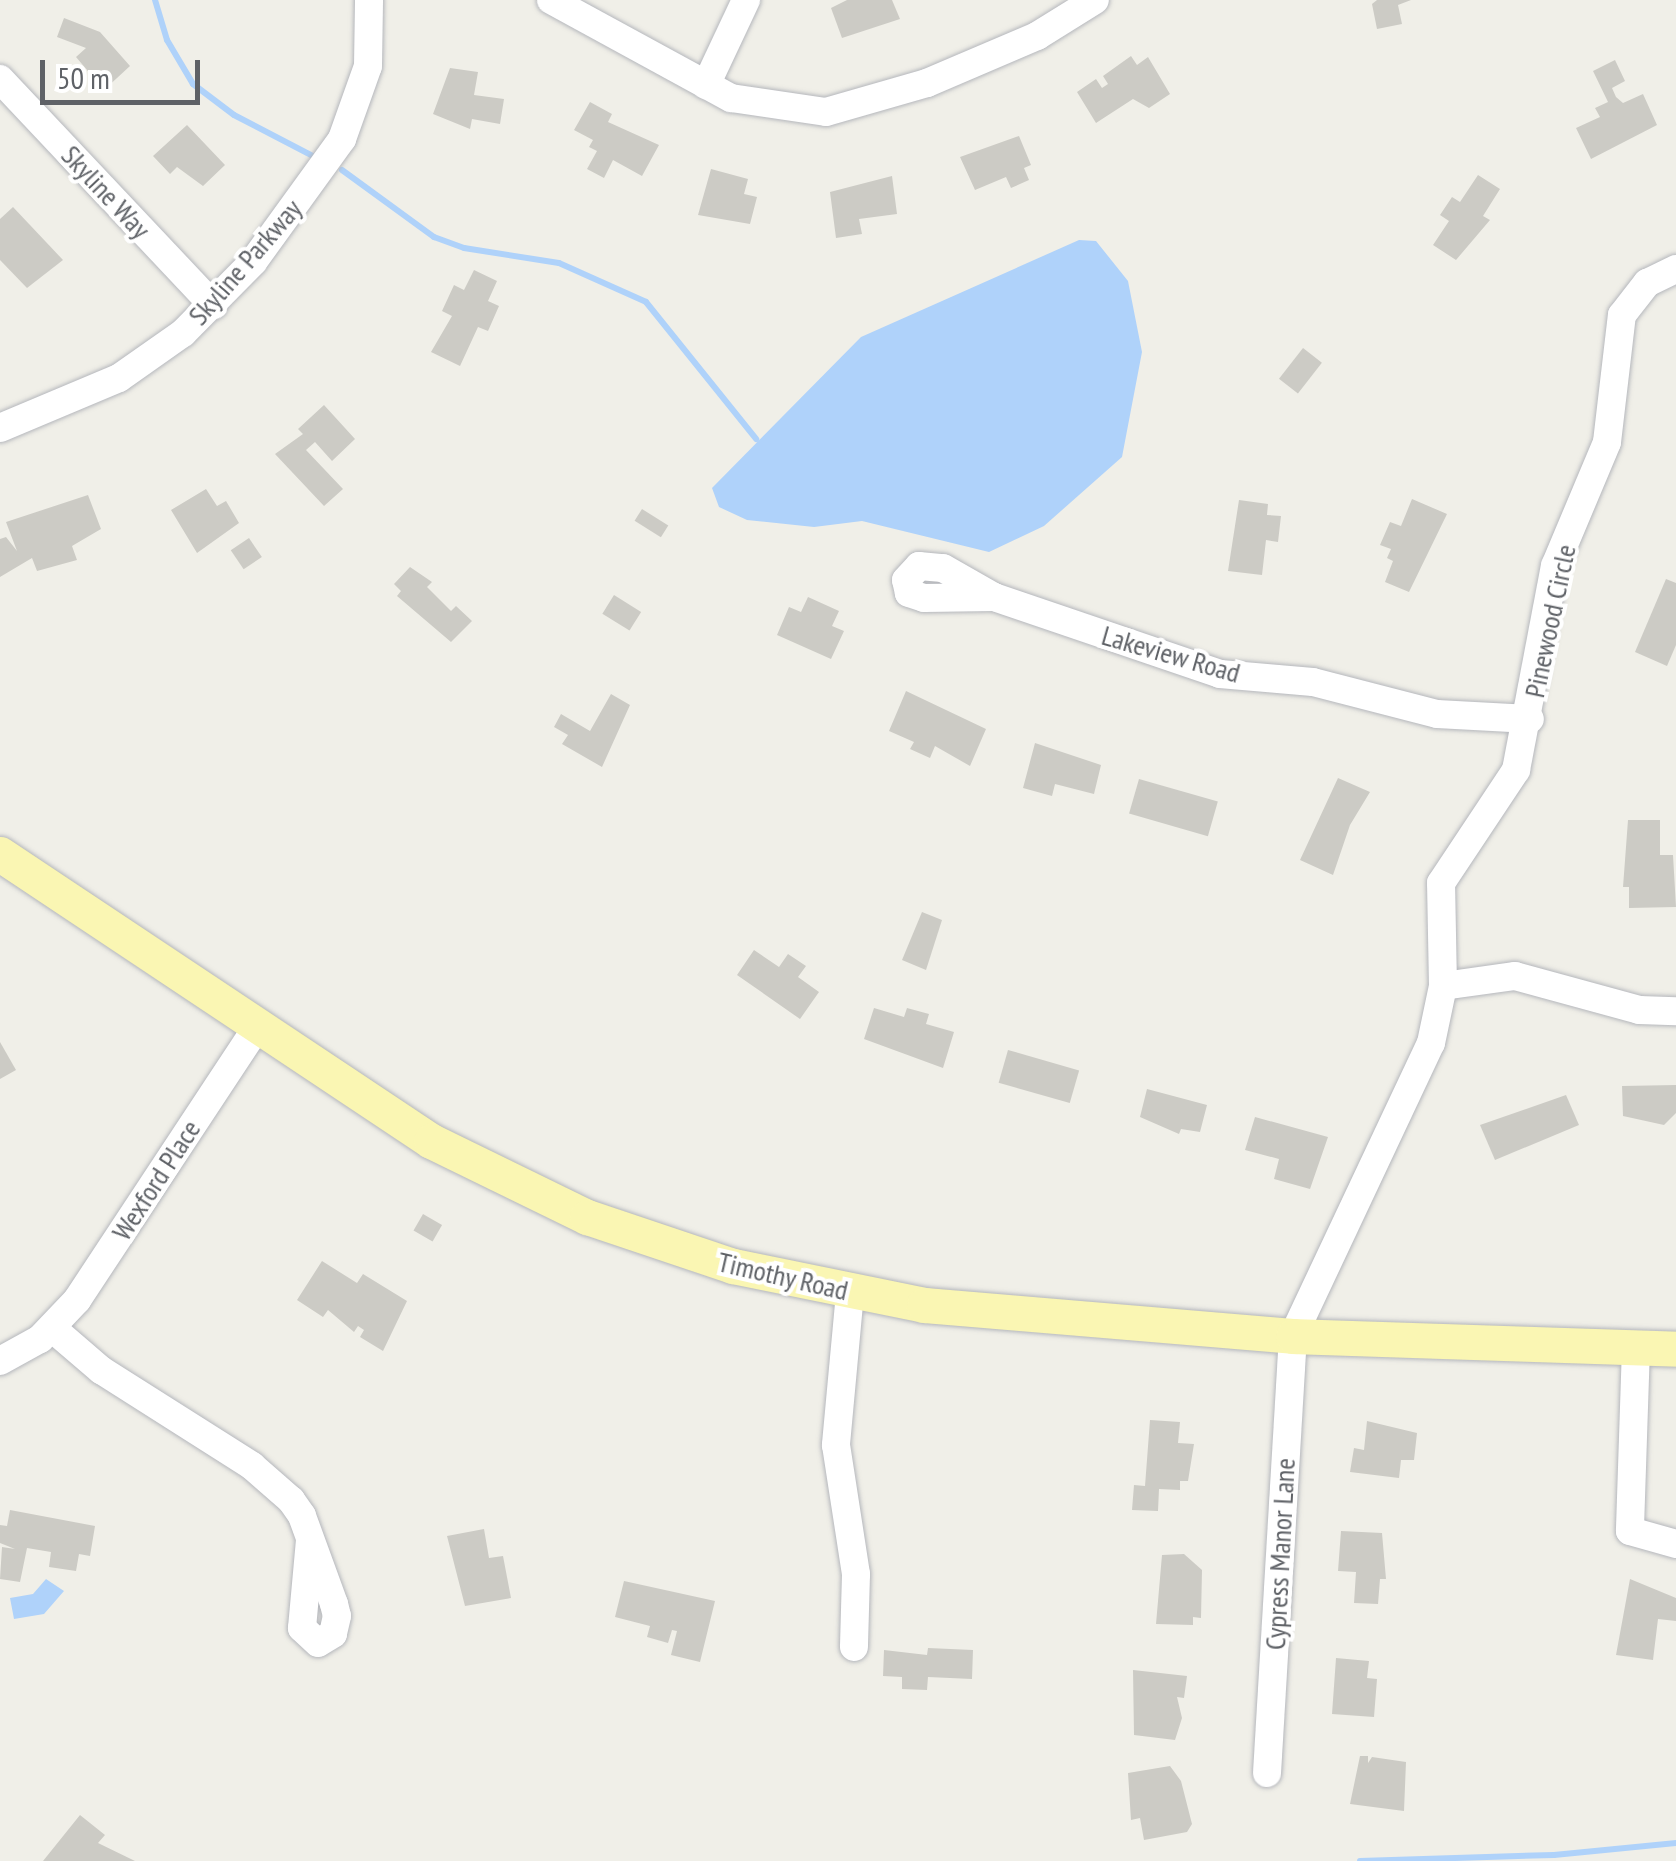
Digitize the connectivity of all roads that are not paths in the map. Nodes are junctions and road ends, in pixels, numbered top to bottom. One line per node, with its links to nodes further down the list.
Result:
1 (369, 0): 8 (street, Skyline Parkway)
2 (551, 0): 6 (street)
3 (746, 0): 6 (street)
4 (1095, 0): 6 (street)
5 (0, 79): 8 (street, Skyline Way)
6 (706, 85)
7 (1676, 269): 11 (street, Pinewood Circle)
8 (213, 305): 9 (street, Skyline Parkway)
9 (0, 428)
10 (994, 598): 11 (street, Lakeview Road)
11 (1530, 719): 13 (street, Pinewood Circle)
12 (0, 854): 15 (main road, Timothy Road)
13 (1444, 986): 14 (street); 18 (street, Pinewood Circle)
14 (1676, 1011)
15 (256, 1029): 16 (main road, Timothy Road); 17 (street, Wexford Place)
16 (850, 1293): 18 (main road, Timothy Road); 24 (street)
17 (52, 1328): 21 (street, Wexford Place); 22 (street)
18 (1293, 1336): 19 (main road, Timothy Road); 25 (street, Cypress Manor Lane)
19 (1636, 1347): 20 (main road, Timothy Road); 23 (street)
20 (1676, 1350)
21 (0, 1361)
22 (310, 1540)
23 (1676, 1544)
24 (854, 1647)
25 (1267, 1773)

